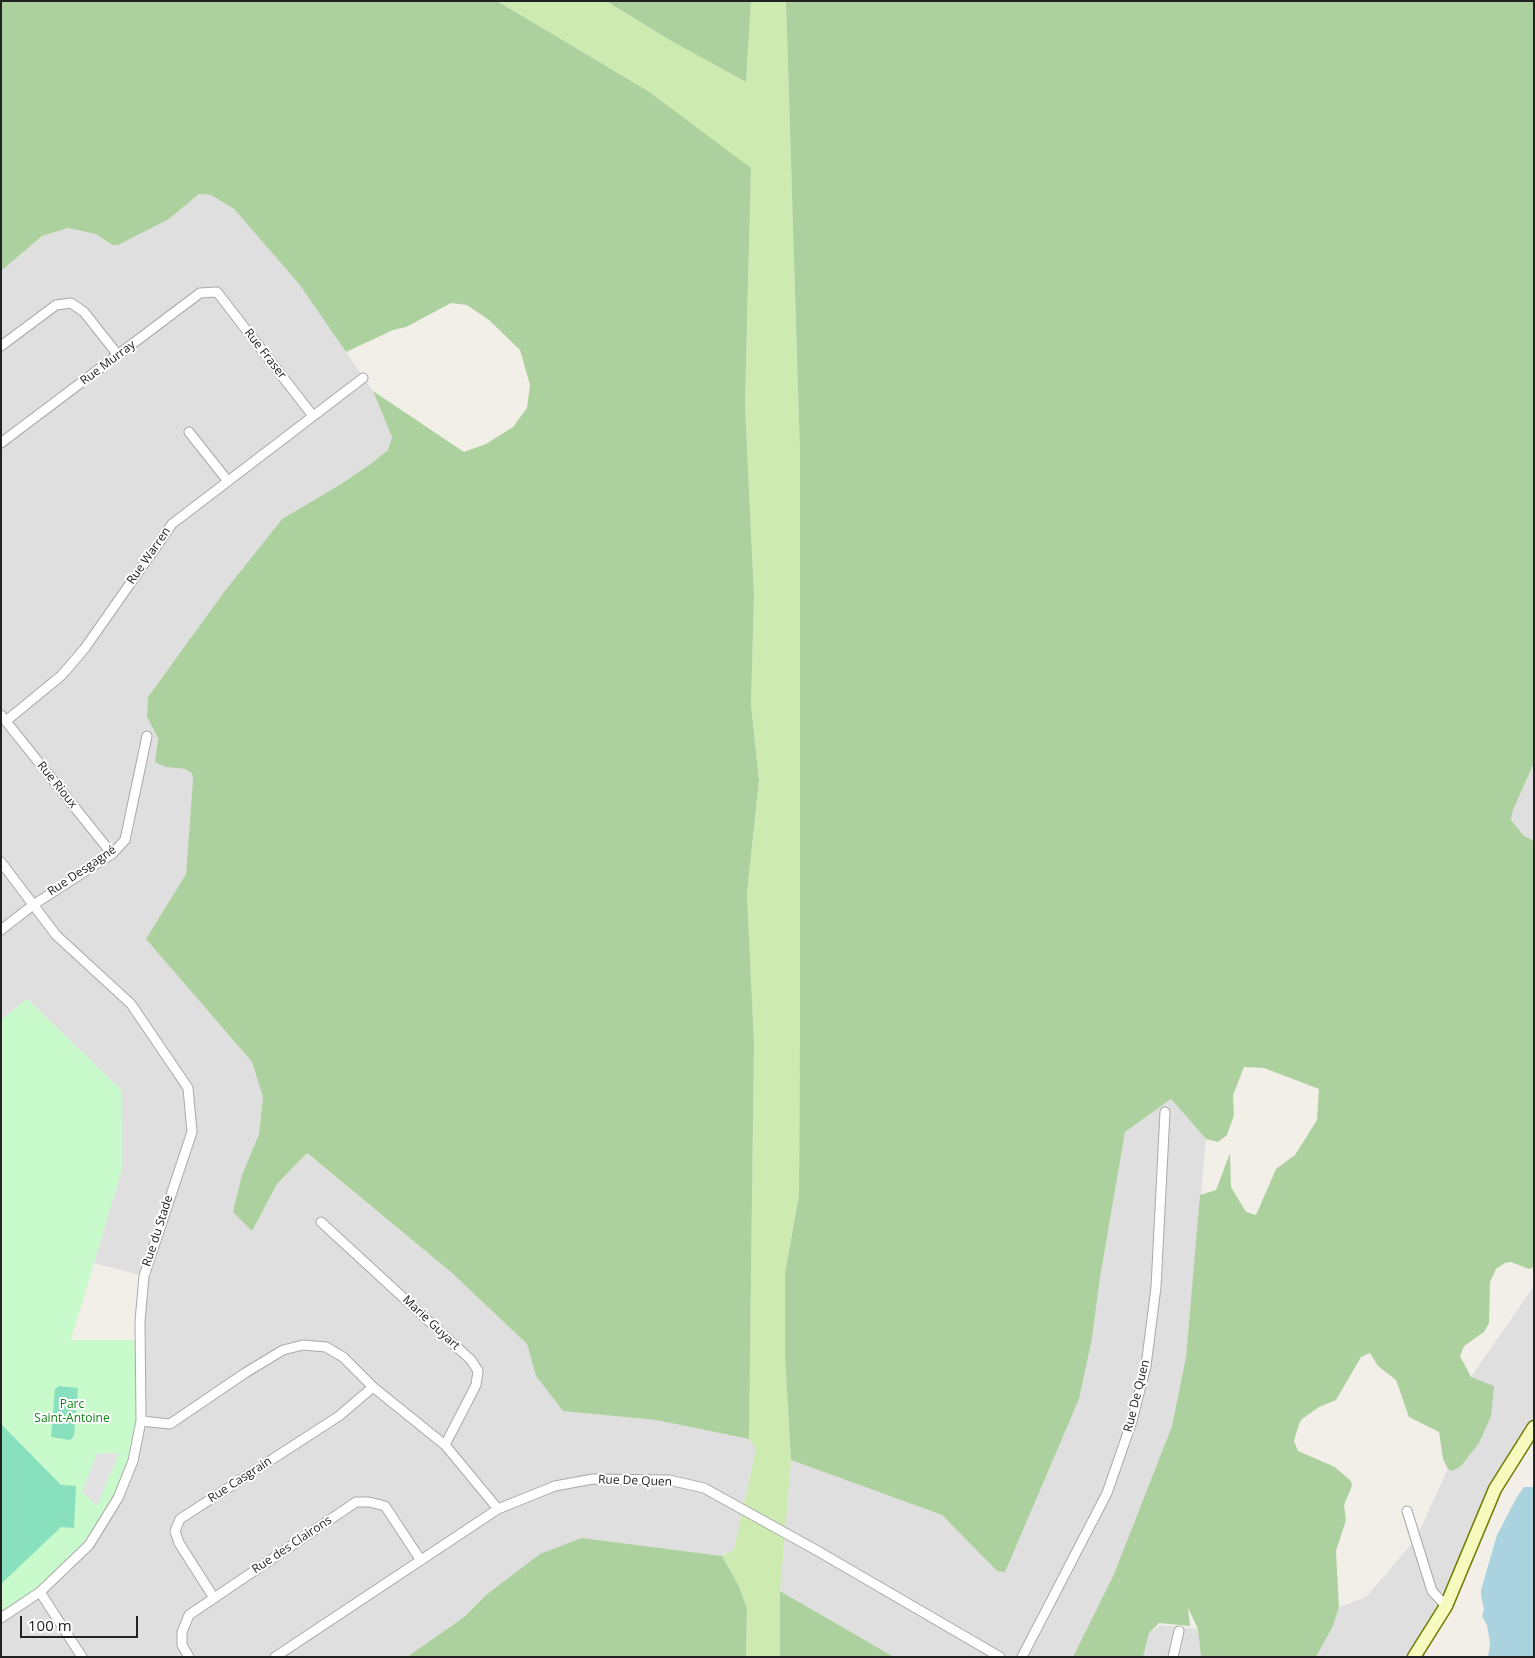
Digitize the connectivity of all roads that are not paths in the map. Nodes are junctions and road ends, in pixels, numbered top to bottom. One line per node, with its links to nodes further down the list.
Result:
1 (217, 292): 3 (street, Rue Murray); 5 (street, Rue Fraser)
2 (1, 346): 3 (street)
3 (118, 355): 7 (street, Rue Murray)
4 (363, 378): 5 (street, Rue Warren)
5 (313, 416): 8 (street, Rue Warren)
6 (189, 432): 8 (street)
7 (1, 444)
8 (227, 480): 9 (street, Rue Warren)
9 (3, 718): 11 (street, Rue Rioux)
10 (147, 736): 11 (street, Rue Desgagné)
11 (112, 854): 13 (street, Rue Desgagné)
12 (1, 862): 13 (street, Rue du Stade)
13 (33, 904): 14 (street, Rue Desgagné); 18 (street, Rue du Stade)
14 (1, 930)
15 (1165, 1112): 33 (street, Rue De Quen)
16 (321, 1222): 20 (street, Marie Guyart)
17 (374, 1387): 18 (street); 20 (street); 25 (street, Rue Casgrain)
18 (141, 1421): 24 (street, Rue du Stade)
19 (1534, 1427): 26 (main road)
20 (445, 1445): 21 (street)
21 (498, 1509): 23 (street, Rue De Quen); 32 (street, Rue De Quen)
22 (1407, 1510): 26 (street)
23 (420, 1559): 25 (street, Rue des Clairons); 31 (street, Rue De Quen)
24 (40, 1592): 27 (street, Rue du Stade); 29 (street)
25 (214, 1598): 30 (street, Rue des Clairons)
26 (1446, 1606): 35 (main road)
27 (1, 1618)
28 (1179, 1631): 34 (street)
29 (82, 1657)
30 (189, 1657)
31 (275, 1657)
32 (1000, 1657)
33 (1022, 1657)
34 (1173, 1657)
35 (1414, 1657)

